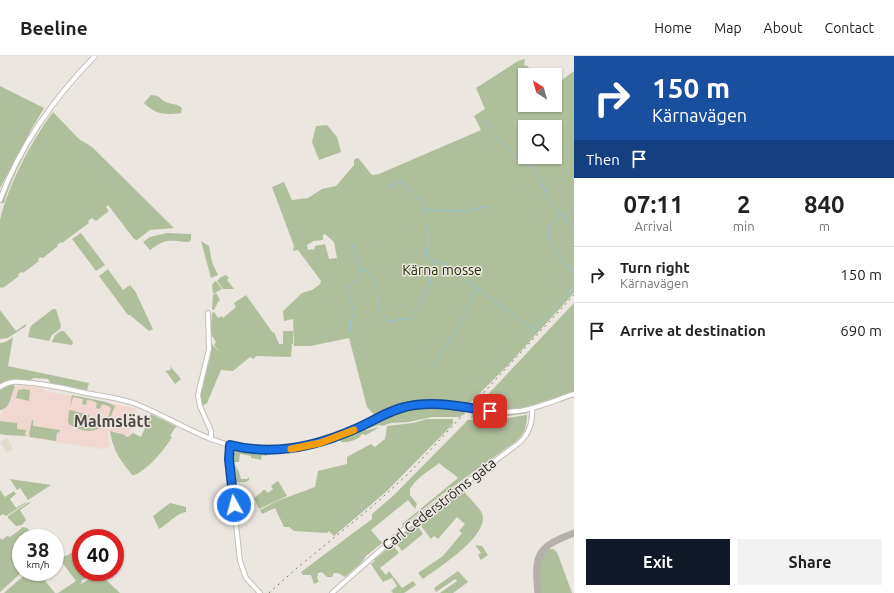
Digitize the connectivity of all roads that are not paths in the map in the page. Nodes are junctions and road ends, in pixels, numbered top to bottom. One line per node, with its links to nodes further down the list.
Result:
1 (95, 56): 2 (street)
2 (1, 193): 3 (street)
3 (0, 200)
4 (208, 313): 8 (street)
5 (0, 387): 8 (street)
6 (574, 394): 7 (street)
7 (532, 408): 9 (street, bridge); 11 (street, Carl Cederströms gata)
8 (211, 439): 9 (street)
9 (230, 445): 10 (street)
10 (260, 593)
11 (332, 593)

